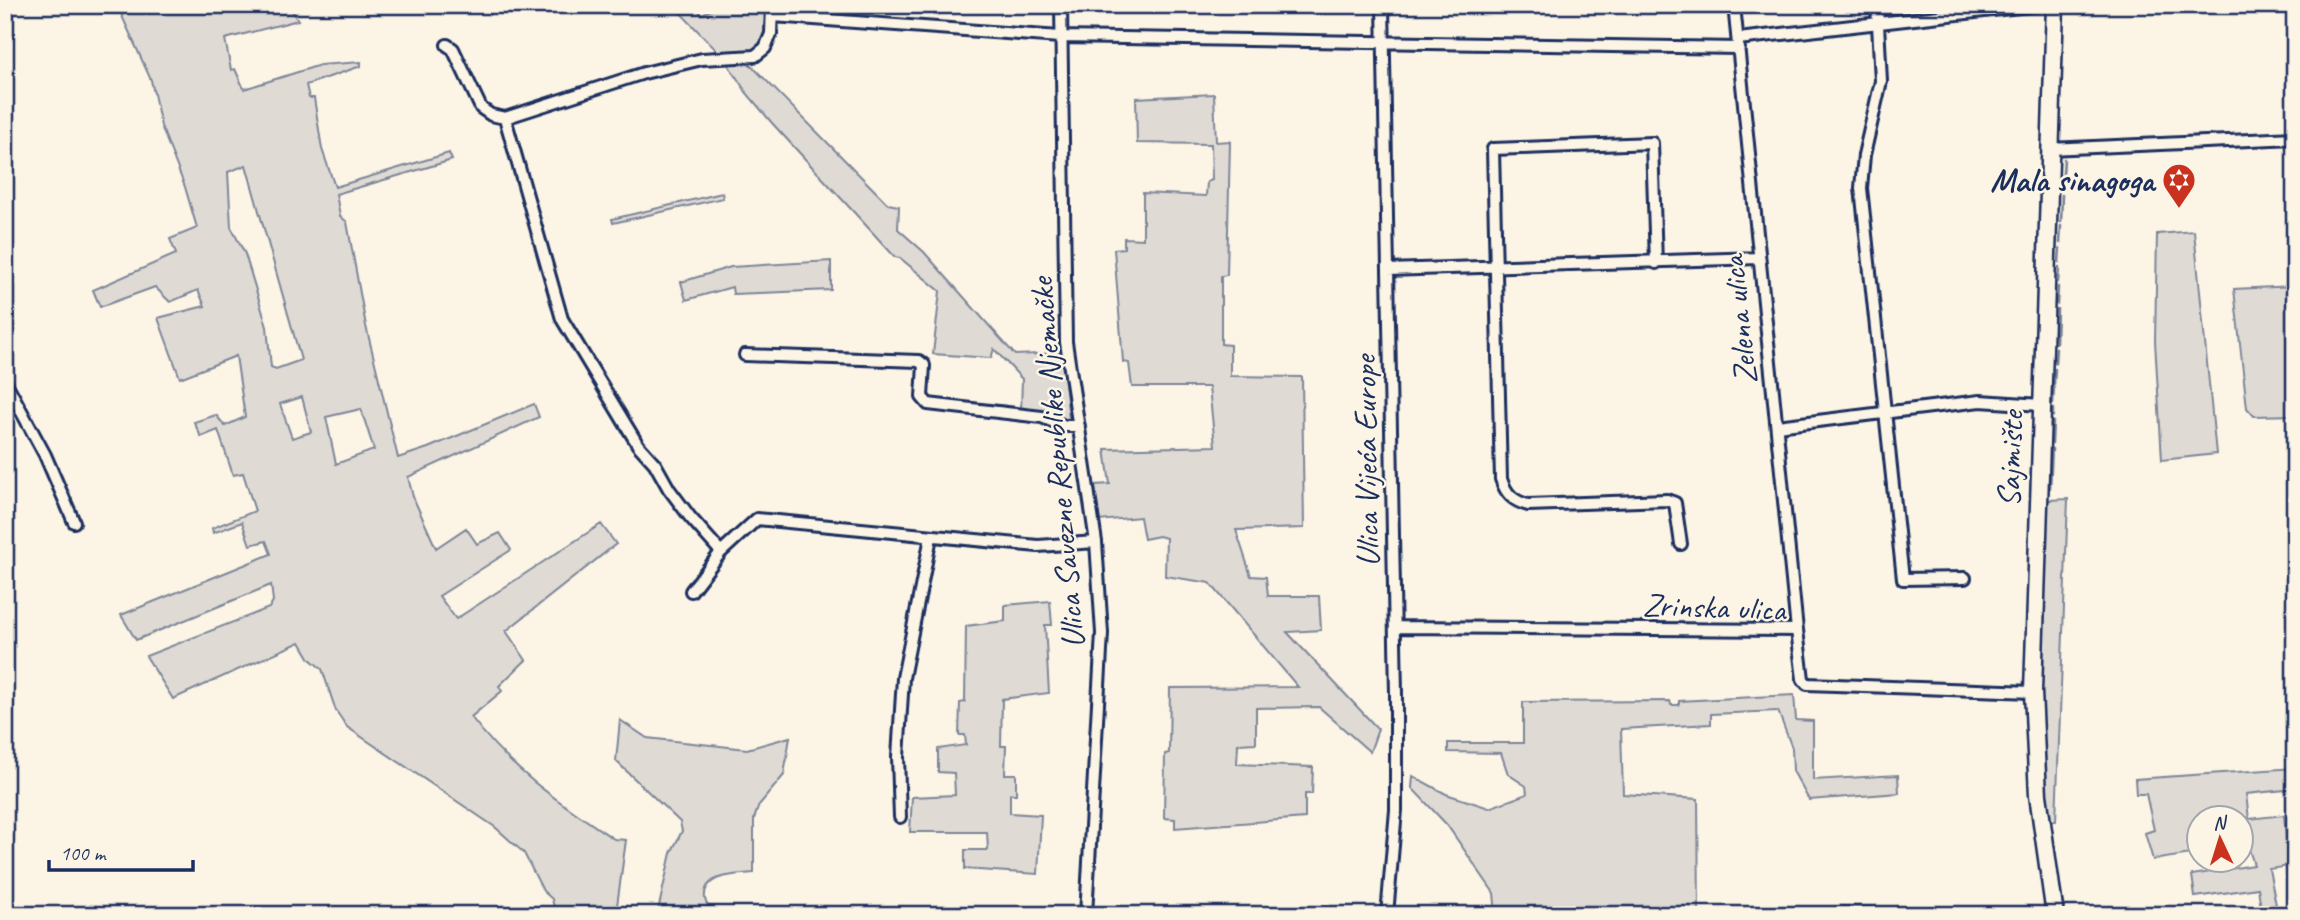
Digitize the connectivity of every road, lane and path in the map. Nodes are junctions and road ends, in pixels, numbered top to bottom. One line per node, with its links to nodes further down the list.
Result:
1 (1061, 5): 9 (street, Ulica Savezne Republike Njemačke)
2 (1383, 5): 10 (street, Ulica Vijeća Europe)
3 (1734, 5): 11 (street, Zelena ulica)
4 (1877, 5): 8 (street)
5 (2037, 5): 8 (street)
6 (2055, 5): 15 (main road, Sajmište)
7 (772, 11): 9 (street); 13 (street)
8 (1879, 23): 11 (street); 23 (street)
9 (1060, 37): 10 (street); 24 (street, Ulica Savezne Republike Njemačke)
10 (1383, 43): 11 (street); 19 (street, Ulica Vijeća Europe)
11 (1738, 44): 16 (street, Zelena ulica)
12 (447, 45): 13 (street)
13 (506, 122): 30 (street)
14 (2295, 138): 15 (street)
15 (2049, 149): 22 (main road, Sajmište)
16 (1759, 258): 17 (street); 25 (street, Zelena ulica)
17 (1656, 263): 18 (street); 18 (street)
18 (1495, 266): 19 (street); 29 (street)
19 (1388, 270): 33 (street, Ulica Vijeća Europe)
20 (745, 355): 24 (street)
21 (5, 381): 26 (street)
22 (2042, 405): 23 (street); 35 (main road, Sajmište)
23 (1887, 414): 25 (street); 31 (street)
24 (1079, 426): 28 (street, Ulica Savezne Republike Njemačke)
25 (1777, 426): 34 (street, Zelena ulica)
26 (74, 522)
27 (930, 537): 28 (street); 30 (street); 36 (street)
28 (1096, 542): 37 (street, Ulica Savezne Republike Njemačke)
29 (1681, 544)
30 (721, 552): 32 (street)
31 (1965, 578)
32 (691, 591)
33 (1395, 627): 34 (street, Zrinska ulica); 38 (street, Ulica Vijeća Europe)
34 (1797, 630): 35 (street, Zrinska ulica)
35 (2033, 692): 39 (main road, Sajmište)
36 (900, 817)
37 (1086, 915)
38 (1387, 915)
39 (2055, 915)

